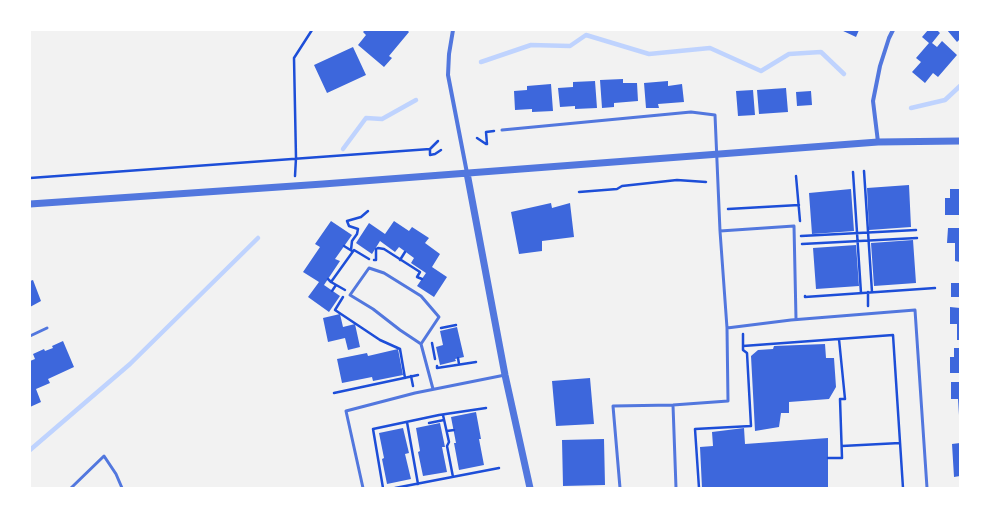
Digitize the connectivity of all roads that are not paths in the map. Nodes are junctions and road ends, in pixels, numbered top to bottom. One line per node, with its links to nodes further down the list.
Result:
1 (453, 30): 7 (street)
2 (893, 30): 5 (street)
3 (502, 130): 6 (lane)
4 (960, 141): 5 (street)
5 (878, 142): 6 (street)
6 (716, 155): 7 (street); 9 (lane)
7 (467, 173): 8 (street); 15 (street)
8 (30, 204)
9 (720, 231): 10 (lane); 12 (lane)
10 (796, 319): 12 (lane); 24 (lane)
11 (47, 328): 13 (lane)
12 (727, 328): 17 (lane)
13 (30, 336)
14 (421, 344): 14 (lane); 16 (lane)
15 (505, 375): 16 (lane); 21 (street)
16 (433, 389): 20 (lane)
17 (673, 404): 22 (lane); 23 (lane)
18 (71, 488): 19 (lane)
19 (122, 488)
20 (363, 488)
21 (530, 488)
22 (620, 488)
23 (676, 488)
24 (927, 488)

